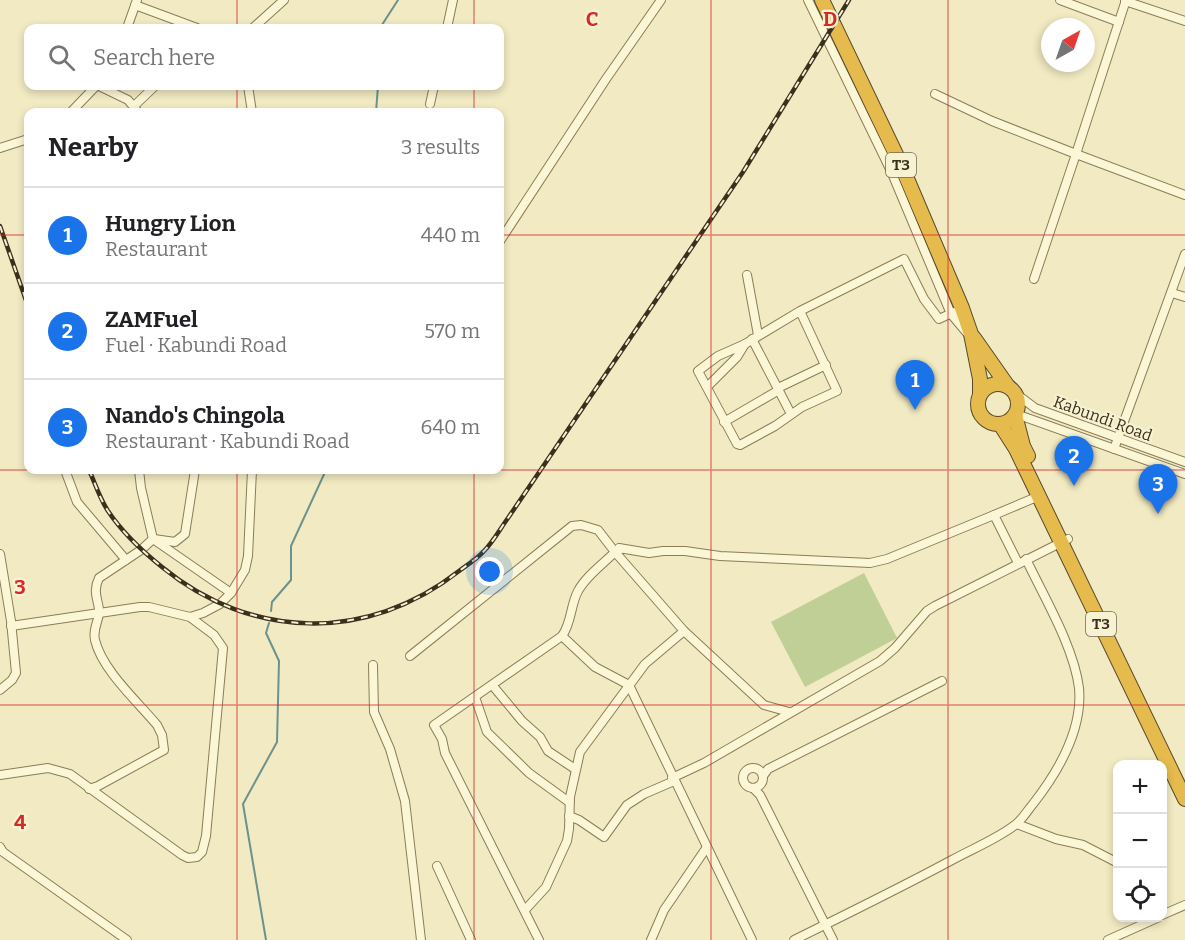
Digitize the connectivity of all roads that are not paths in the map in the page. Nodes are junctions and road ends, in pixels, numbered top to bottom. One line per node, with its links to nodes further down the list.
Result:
1 (284, 0): 15 (street)
2 (453, 0): 16 (street)
3 (654, 0): 10 (street)
4 (661, 0): 10 (street)
5 (808, 0): 40 (street)
6 (822, 0): 41 (highway, T3)
7 (1060, 0): 12 (street)
8 (1126, 1): 11 (street); 12 (street)
9 (136, 3): 13 (street); 14 (street)
10 (651, 12): 32 (street)
11 (1185, 21)
12 (1119, 22): 30 (street)
13 (128, 24)
14 (187, 24)
15 (257, 24)
16 (448, 24)
17 (93, 90): 24 (street)
18 (107, 90): 25 (street)
19 (152, 90): 26 (street)
20 (249, 90): 27 (street)
21 (433, 90): 23 (street)
22 (935, 94): 30 (street)
23 (430, 104)
24 (75, 108)
25 (135, 108)
26 (137, 108)
27 (251, 108)
28 (24, 140): 29 (street)
29 (0, 148)
30 (1076, 154): 31 (street); 35 (street)
31 (1185, 195)
32 (504, 235)
33 (1185, 254): 36 (street)
34 (747, 275): 43 (street)
35 (1034, 279)
36 (1181, 280): 37 (street)
37 (1172, 293): 38 (street); 54 (street)
38 (1185, 297)
39 (800, 311): 40 (street); 43 (street); 44 (street)
40 (951, 314): 41 (street); 42 (street)
41 (966, 320): 42 (highway, T3)
42 (972, 337): 47 (highway, T3); 48 (highway, T3)
43 (752, 339): 45 (street); 45 (street); 46 (street)
44 (826, 365): 46 (street); 49 (street)
45 (707, 387): 51 (street)
46 (778, 389): 49 (street); 51 (street)
47 (1011, 389): 48 (highway); 50 (highway, T3); 54 (street, Kabundi Road)
48 (980, 393): 52 (highway, T3)
49 (791, 414): 51 (street)
50 (1015, 414): 52 (highway); 53 (street, Kabundi Road); 55 (highway, T3)
51 (724, 422)
52 (1000, 424): 63 (highway, T3)
53 (1040, 424): 55 (street); 56 (street, Kabundi Road)
54 (1118, 438): 56 (street); 57 (street, Kabundi Road)
55 (1021, 439): 66 (highway, T3)
56 (1114, 449): 62 (street, Kabundi Road)
57 (1185, 462)
58 (66, 474): 70 (street)
59 (139, 474): 65 (street)
60 (194, 474): 65 (street)
61 (252, 474): 72 (street)
62 (1185, 474)
63 (1039, 496): 64 (street); 66 (highway, T3)
64 (994, 515): 67 (street); 71 (street)
65 (153, 539): 70 (street); 72 (street)
66 (1064, 540): 69 (street); 91 (highway, T3); 95 (highway, T3)
67 (616, 549): 77 (street); 78 (street); 79 (street)
68 (0, 554): 76 (street)
69 (1026, 559): 71 (street); 98 (street)
70 (126, 560): 73 (street)
71 (1018, 563): 86 (street)
72 (231, 593): 74 (street)
73 (100, 612): 74 (street); 76 (street); 93 (street)
74 (190, 617): 93 (street)
75 (0, 623): 76 (street)
76 (11, 624): 84 (street)
77 (684, 631): 82 (street); 86 (street)
78 (562, 636): 82 (street); 83 (street)
79 (410, 656)
80 (374, 665): 109 (street)
81 (942, 681): 89 (street)
82 (629, 685): 87 (street); 90 (street)
83 (492, 686): 85 (street); 87 (street)
84 (0, 690)
85 (475, 697): 96 (street); 104 (street)
86 (789, 712): 90 (street)
87 (575, 770): 96 (street)
88 (0, 775): 93 (street)
89 (764, 776): 92 (street); 92 (street); 94 (street)
90 (673, 779): 97 (street); 99 (street)
91 (1185, 782)
92 (753, 788): 94 (street)
93 (89, 789)
94 (760, 795): 107 (street)
95 (1185, 799)
96 (569, 802): 97 (street)
97 (569, 816): 104 (street)
98 (1017, 824): 101 (street); 107 (street)
99 (708, 847): 112 (street); 113 (street)
100 (0, 848): 108 (street)
101 (1113, 860)
102 (436, 866): 110 (street)
103 (1185, 905): 105 (street)
104 (525, 910): 111 (street)
105 (1167, 913)
106 (1148, 922): 116 (street)
107 (825, 925): 114 (street); 115 (street)
108 (127, 940)
109 (421, 940)
110 (471, 940)
111 (539, 940)
112 (651, 940)
113 (752, 940)
114 (794, 940)
115 (833, 940)
116 (1108, 940)

